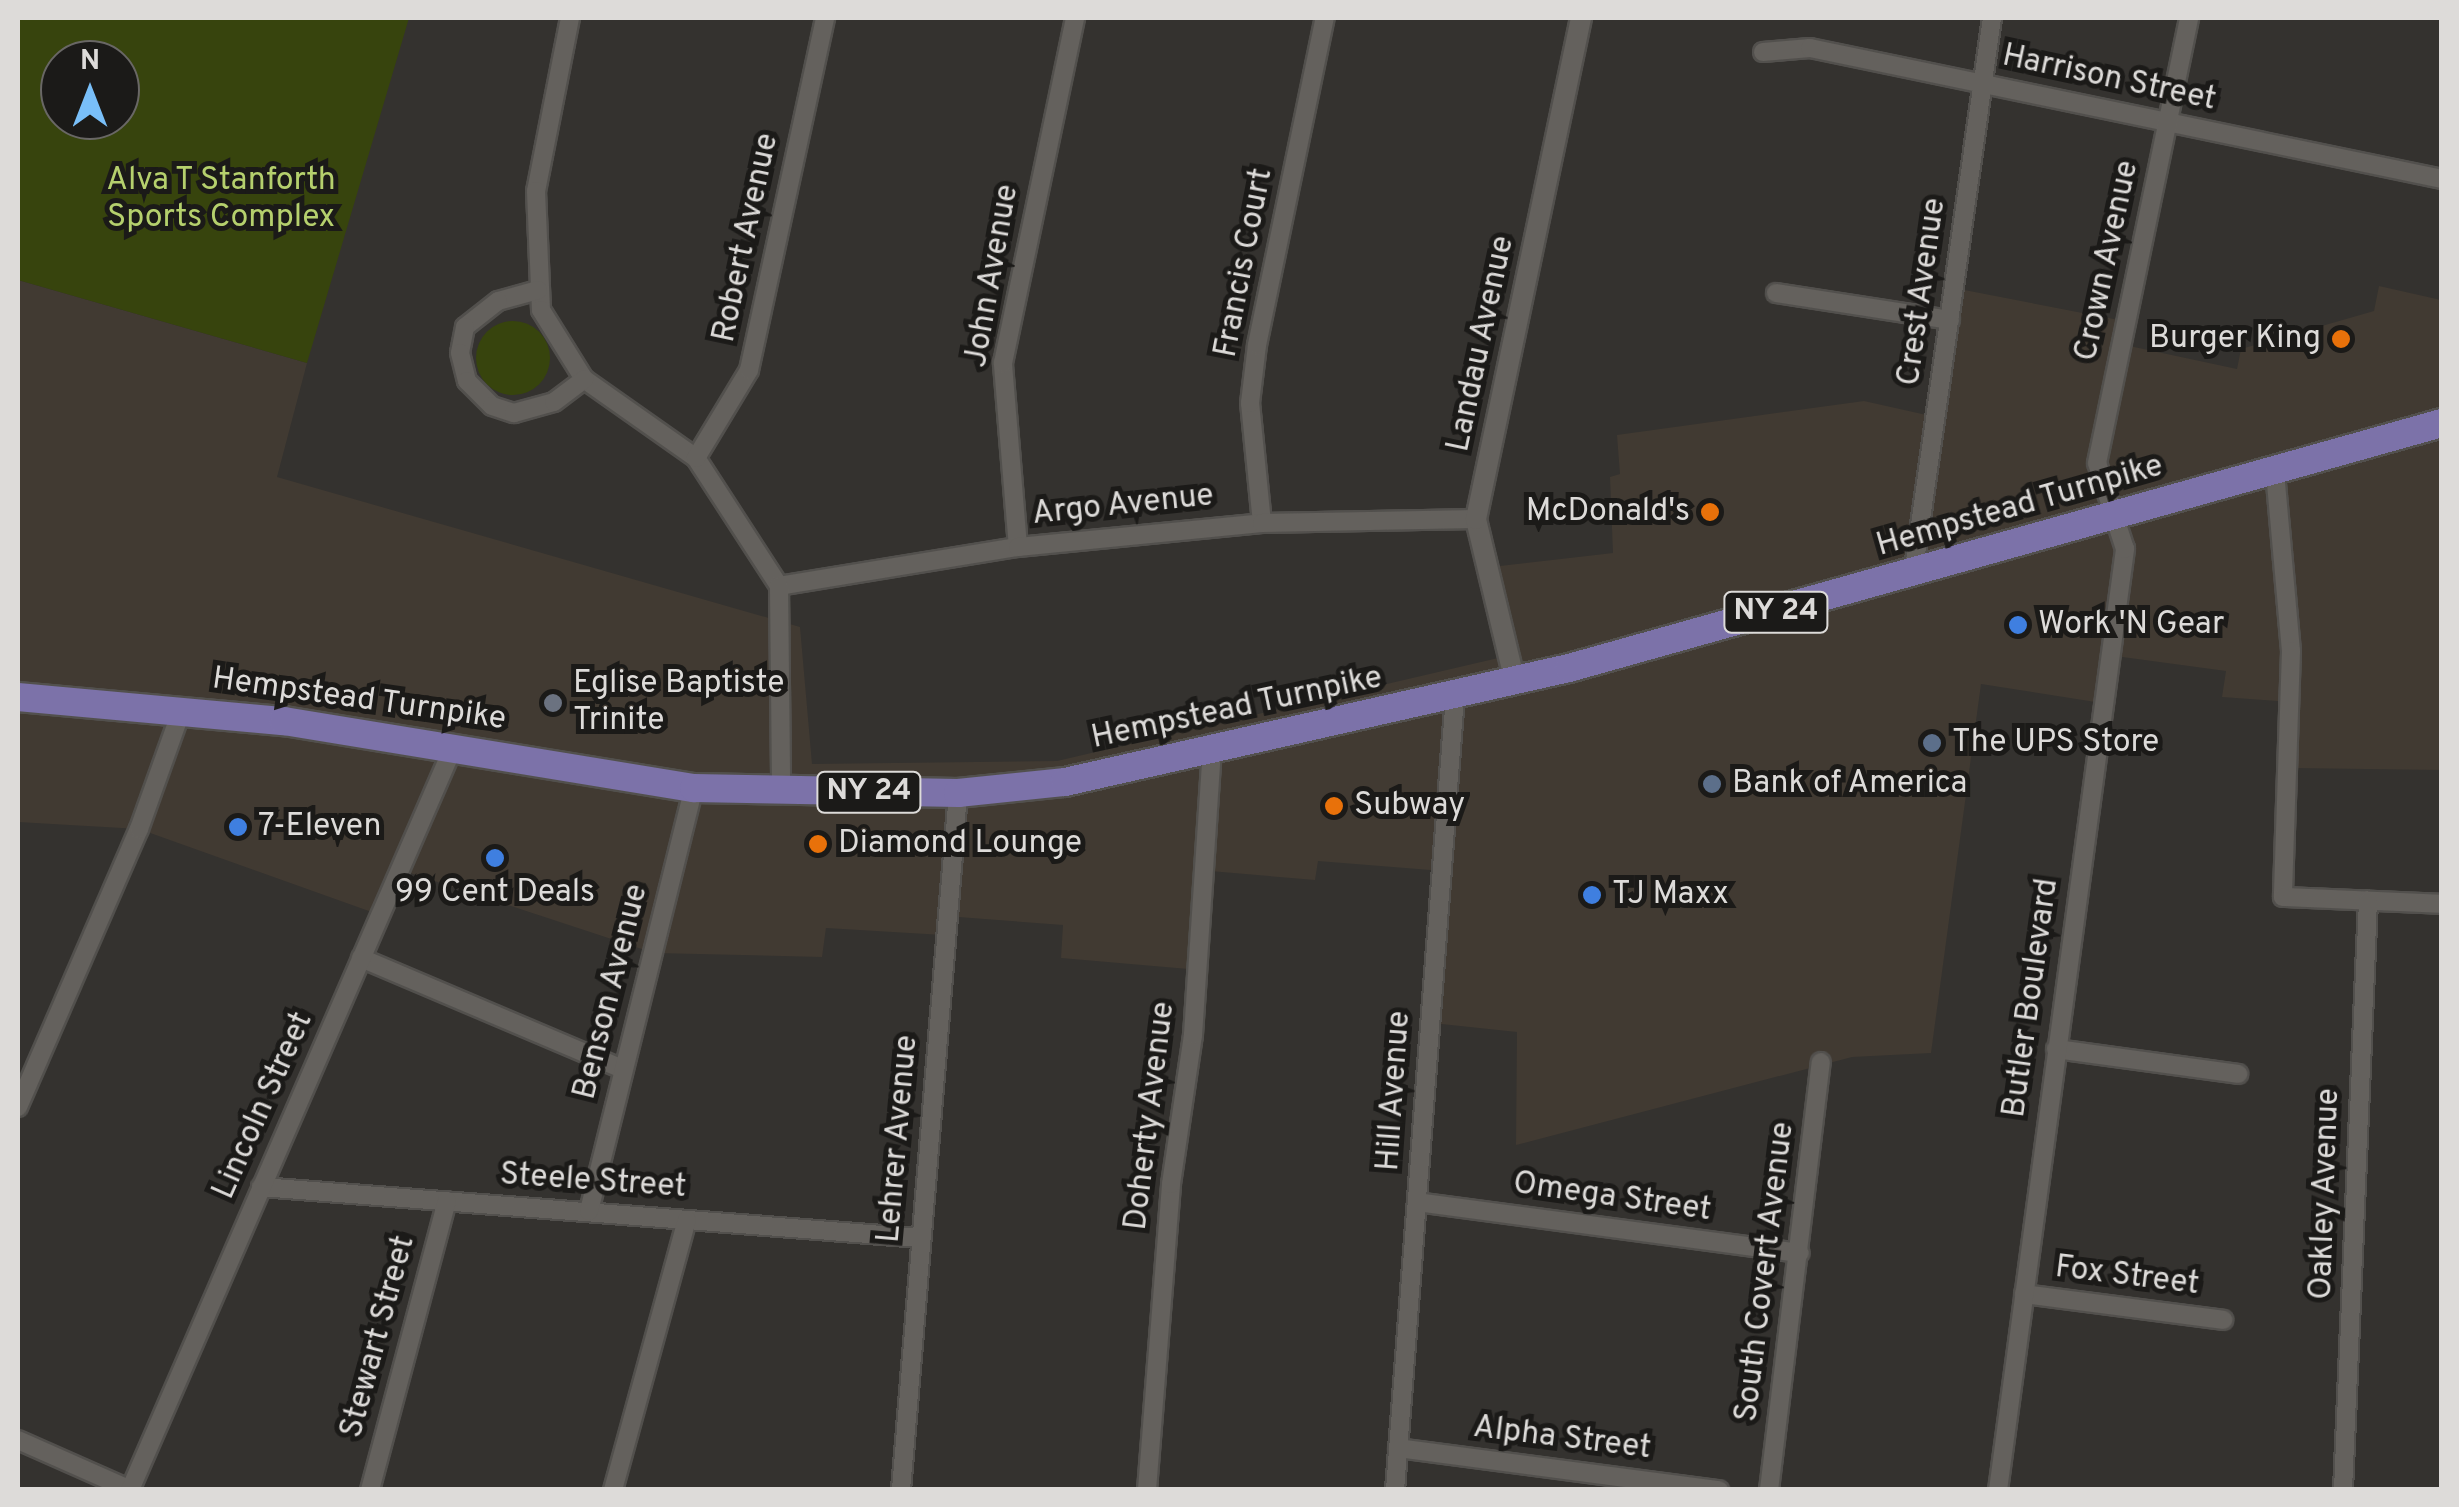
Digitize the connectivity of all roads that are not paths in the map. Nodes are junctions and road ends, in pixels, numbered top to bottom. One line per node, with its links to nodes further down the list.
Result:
1 (570, 18): 12 (street)
2 (825, 18): 17 (street, Robert Avenue)
3 (1075, 18): 22 (street, John Avenue)
4 (1325, 18): 21 (street, Francis Court)
5 (1582, 18): 20 (street, Landau Avenue)
6 (1992, 18): 9 (street, Crest Avenue)
7 (2189, 18): 10 (street, Crown Avenue)
8 (1763, 52): 9 (street, Harrison Street)
9 (1983, 83): 10 (street, Harrison Street); 14 (street, Crest Avenue)
10 (2167, 122): 11 (street, Harrison Street); 19 (street, Crown Avenue)
11 (2442, 179)
12 (538, 290): 15 (street); 15 (street)
13 (1776, 293): 14 (street)
14 (1950, 320): 23 (street, Crest Avenue)
15 (584, 380): 17 (street)
16 (2442, 423): 18 (main road, Hempstead Turnpike / NY 24)
17 (696, 458): 24 (street)
18 (2275, 472): 19 (main road, Hempstead Turnpike / NY 24); 34 (street)
19 (2115, 516): 23 (main road, Hempstead Turnpike / NY 24); 37 (street, Butler Boulevard)
20 (1476, 519): 21 (street, Argo Avenue); 25 (street, Landau Avenue)
21 (1262, 523): 22 (street, Argo Avenue)
22 (1018, 547): 24 (street, Argo Avenue)
23 (1913, 575): 25 (main road, Hempstead Turnpike / NY 24)
24 (779, 586): 32 (street)
25 (1515, 682): 26 (main road, Hempstead Turnpike / NY 24)
26 (1455, 696): 30 (main road, Hempstead Turnpike / NY 24); 44 (street, Hill Avenue)
27 (18, 697): 28 (main road, Hempstead Turnpike / NY 24)
28 (182, 709): 29 (main road, Hempstead Turnpike / NY 24); 41 (street)
29 (453, 748): 31 (main road, Hempstead Turnpike / NY 24); 36 (street, Lincoln Street)
30 (1212, 750): 33 (main road, Hempstead Turnpike / NY 24); 57 (street, Doherty Avenue)
31 (694, 788): 32 (main road, Hempstead Turnpike / NY 24); 39 (street, Benson Avenue)
32 (781, 792): 33 (main road, Hempstead Turnpike / NY 24)
33 (958, 793): 47 (street, Lehrer Avenue)
34 (2368, 901): 35 (street); 62 (street, Oakley Avenue)
35 (2442, 904)
36 (361, 958): 39 (street); 42 (street, Lincoln Street)
37 (2056, 1049): 40 (street); 49 (street, Butler Boulevard)
38 (1821, 1062): 48 (street, South Covert Avenue)
39 (622, 1069): 45 (street, Benson Avenue)
40 (2238, 1074)
41 (18, 1107)
42 (262, 1186): 43 (street, Steele Street); 53 (street, Lincoln Street)
43 (447, 1201): 45 (street, Steele Street); 54 (street, Stewart Street)
44 (1417, 1202): 48 (street, Omega Street); 52 (street, Hill Avenue)
45 (589, 1211): 46 (street, Steele Street)
46 (686, 1220): 47 (street, Steele Street); 55 (street)
47 (921, 1238): 56 (street, Lehrer Avenue)
48 (1800, 1253): 60 (street, South Covert Avenue)
49 (2024, 1294): 50 (street, Fox Street); 61 (street, Butler Boulevard)
50 (2223, 1320)
51 (18, 1440): 53 (street)
52 (1398, 1448): 58 (street, Hill Avenue); 59 (street, Alpha Street)
53 (130, 1489)
54 (370, 1490)
55 (613, 1490)
56 (901, 1490)
57 (1148, 1490)
58 (1395, 1490)
59 (1719, 1490)
60 (1769, 1490)
61 (1998, 1490)
62 (2343, 1490)

